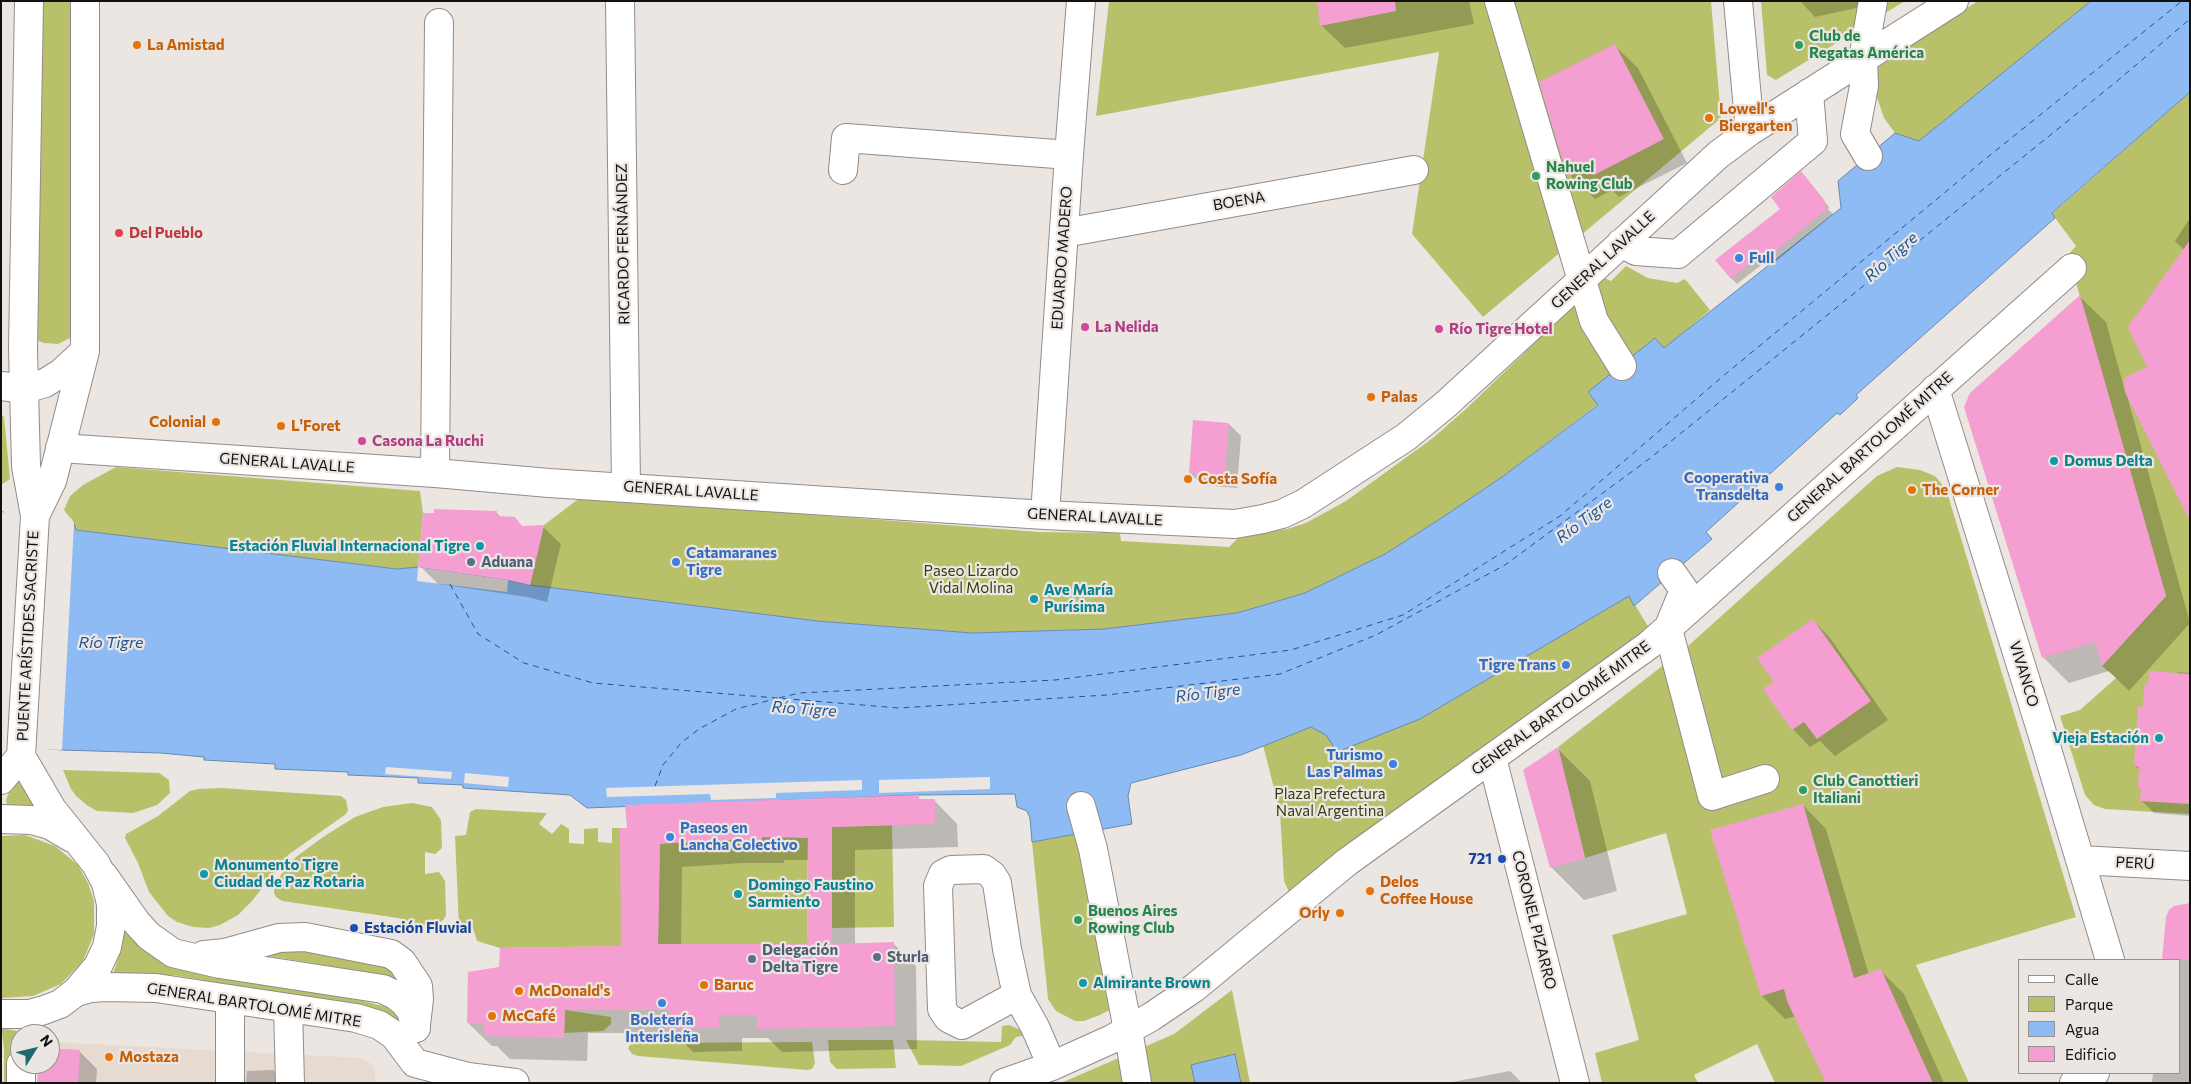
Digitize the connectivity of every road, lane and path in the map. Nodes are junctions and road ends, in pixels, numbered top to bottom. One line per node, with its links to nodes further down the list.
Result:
1 (29, 1): 23 (street)
2 (85, 1): 21 (street)
3 (620, 1): 27 (street, RICARDO FERNÁNDEZ)
4 (1081, 1): 13 (street, EDUARDO MADERO)
5 (1499, 1): 20 (street)
6 (1738, 1): 12 (street)
7 (1873, 1): 10 (street)
8 (1954, 1): 10 (street, GENERAL LAVALLE)
9 (439, 23): 26 (street)
10 (1863, 59): 11 (street, GENERAL LAVALLE); 14 (street)
11 (1809, 93): 12 (street, GENERAL LAVALLE); 18 (street)
12 (1750, 131): 18 (street, GENERAL LAVALLE)
13 (1069, 155): 15 (street); 17 (street, EDUARDO MADERO)
14 (1868, 156)
15 (843, 170)
16 (1414, 170): 17 (street, BOENA)
17 (1064, 232): 28 (street, EDUARDO MADERO)
18 (1621, 243): 20 (street, GENERAL LAVALLE)
19 (2072, 268): 24 (street, GENERAL BARTOLOMÉ MITRE)
20 (1582, 279): 22 (street); 28 (street, GENERAL LAVALLE)
21 (85, 351): 23 (street); 25 (street)
22 (1622, 366)
23 (13, 388): 29 (street)
24 (1935, 389): 31 (street, GENERAL BARTOLOMÉ MITRE); 39 (street, VIVANCO)
25 (60, 448): 26 (street, GENERAL LAVALLE); 29 (street)
26 (434, 473): 27 (street, GENERAL LAVALLE)
27 (626, 487): 28 (street, GENERAL LAVALLE)
28 (1045, 515)
29 (36, 516): 32 (street, PUENTE ARÍSTIDES SACRISTE)
30 (1672, 573): 31 (street)
31 (1668, 629): 33 (street, GENERAL BARTOLOMÉ MITRE); 34 (street)
32 (21, 756): 35 (street); 38 (street)
33 (1492, 758): 50 (street, GENERAL BARTOLOMÉ MITRE); 59 (street, CORONEL PIZARRO)
34 (1765, 779)
35 (1, 780)
36 (1081, 806): 50 (street)
37 (5, 817): 38 (street)
38 (89, 855): 41 (street); 44 (street)
39 (2080, 860): 40 (street, PERÚ); 42 (street, VIVANCO)
40 (2190, 866)
41 (185, 958): 49 (street); 49 (street)
42 (2110, 959)
43 (1017, 995): 43 (street); 51 (street)
44 (68, 998): 45 (street, GENERAL BARTOLOMÉ MITRE); 47 (street, GENERAL BARTOLOMÉ MITRE); 48 (street)
45 (230, 999): 46 (street, GENERAL BARTOLOMÉ MITRE); 54 (street)
46 (288, 1008): 52 (street, GENERAL BARTOLOMÉ MITRE); 55 (street)
47 (1, 1014)
48 (34, 1024)
49 (416, 1028): 52 (street)
50 (1128, 1030): 51 (street, GENERAL BARTOLOMÉ MITRE); 58 (street)
51 (1052, 1066): 57 (street, GENERAL BARTOLOMÉ MITRE)
52 (416, 1073): 56 (street)
53 (2093, 1074): 60 (street)
54 (230, 1083)
55 (290, 1083)
56 (515, 1083)
57 (1004, 1083)
58 (1136, 1083)
59 (1575, 1083)
60 (2074, 1083)

